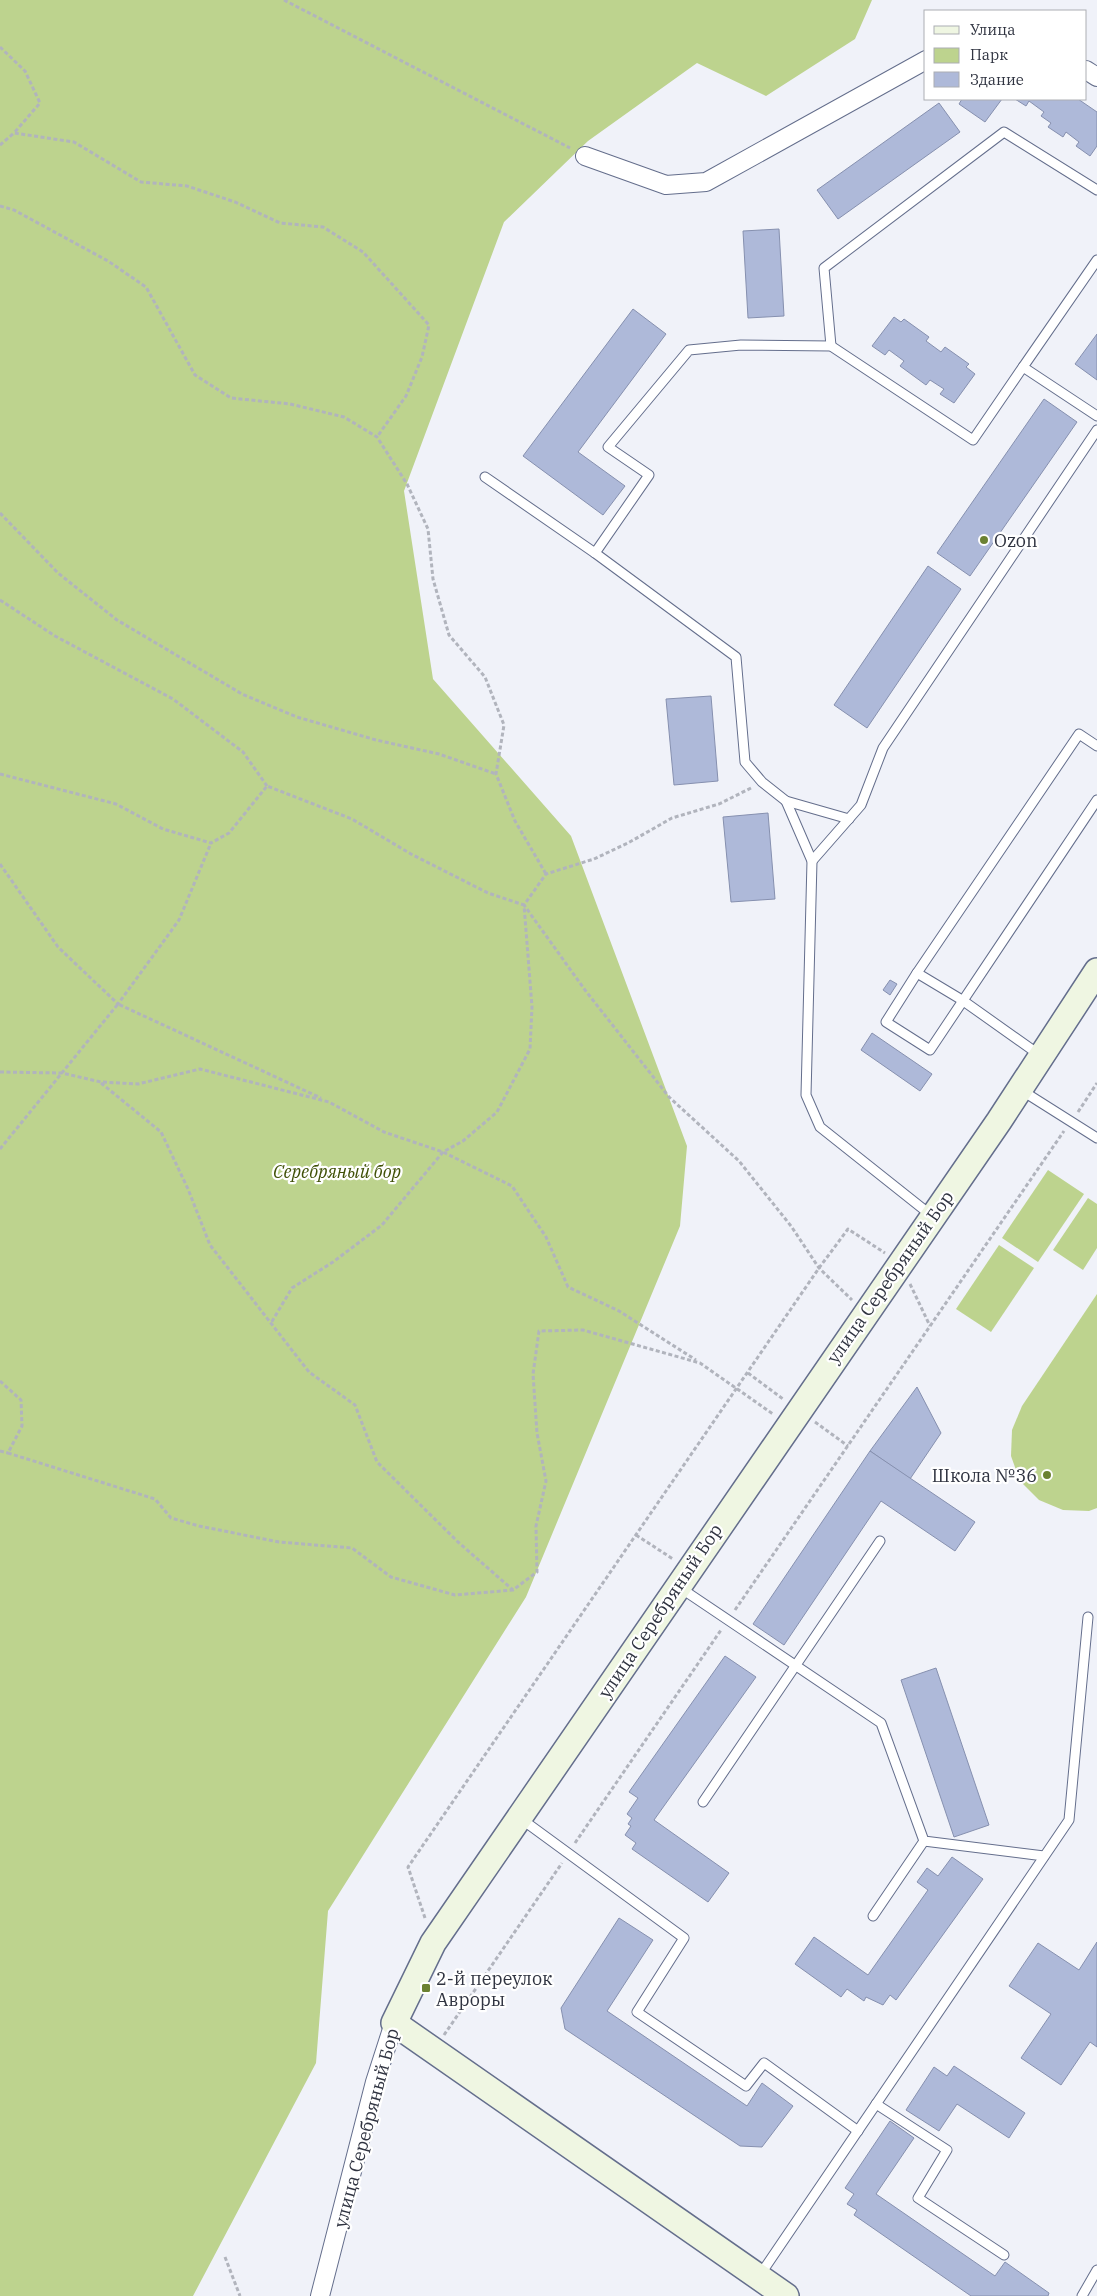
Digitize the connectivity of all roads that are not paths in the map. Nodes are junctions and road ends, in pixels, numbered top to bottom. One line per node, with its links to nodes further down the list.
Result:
1 (924, 61): 2 (street)
2 (585, 156)
3 (1097, 190): 5 (lane)
4 (1097, 260): 6 (lane)
5 (831, 346): 6 (lane); 10 (lane)
6 (1023, 367): 7 (lane)
7 (1097, 416)
8 (1097, 430): 14 (lane)
9 (485, 477): 10 (lane)
10 (595, 553): 13 (lane)
11 (1097, 746): 17 (lane)
12 (1097, 800): 18 (lane)
13 (786, 801): 14 (lane); 15 (lane)
14 (849, 819): 15 (lane)
15 (812, 861): 22 (lane)
16 (1097, 971): 19 (street, улица Серебряный Бор)
17 (918, 973): 18 (lane); 18 (lane)
18 (962, 1000): 19 (lane)
19 (1041, 1056): 20 (street, улица Серебряный Бор)
20 (1019, 1088): 21 (lane); 22 (street, улица Серебряный Бор)
21 (1097, 1138)
22 (932, 1216): 24 (street, улица Серебряный Бор)
23 (880, 1541): 26 (lane)
24 (683, 1578): 26 (lane); 28 (street, улица Серебряный Бор)
25 (1088, 1617): 30 (lane)
26 (794, 1665): 27 (lane); 29 (lane)
27 (704, 1802)
28 (519, 1817): 32 (street, улица Серебряный Бор); 34 (lane)
29 (924, 1841): 30 (lane); 31 (lane)
30 (1044, 1856): 33 (lane)
31 (873, 1916)
32 (394, 2023): 37 (street); 38 (street, улица Серебряный Бор)
33 (876, 2104): 34 (lane); 35 (lane)
34 (858, 2131): 37 (lane)
35 (1004, 2255)
36 (1097, 2270): 40 (lane)
37 (758, 2277): 39 (street)
38 (325, 2294)
39 (786, 2296)
40 (1082, 2296)

